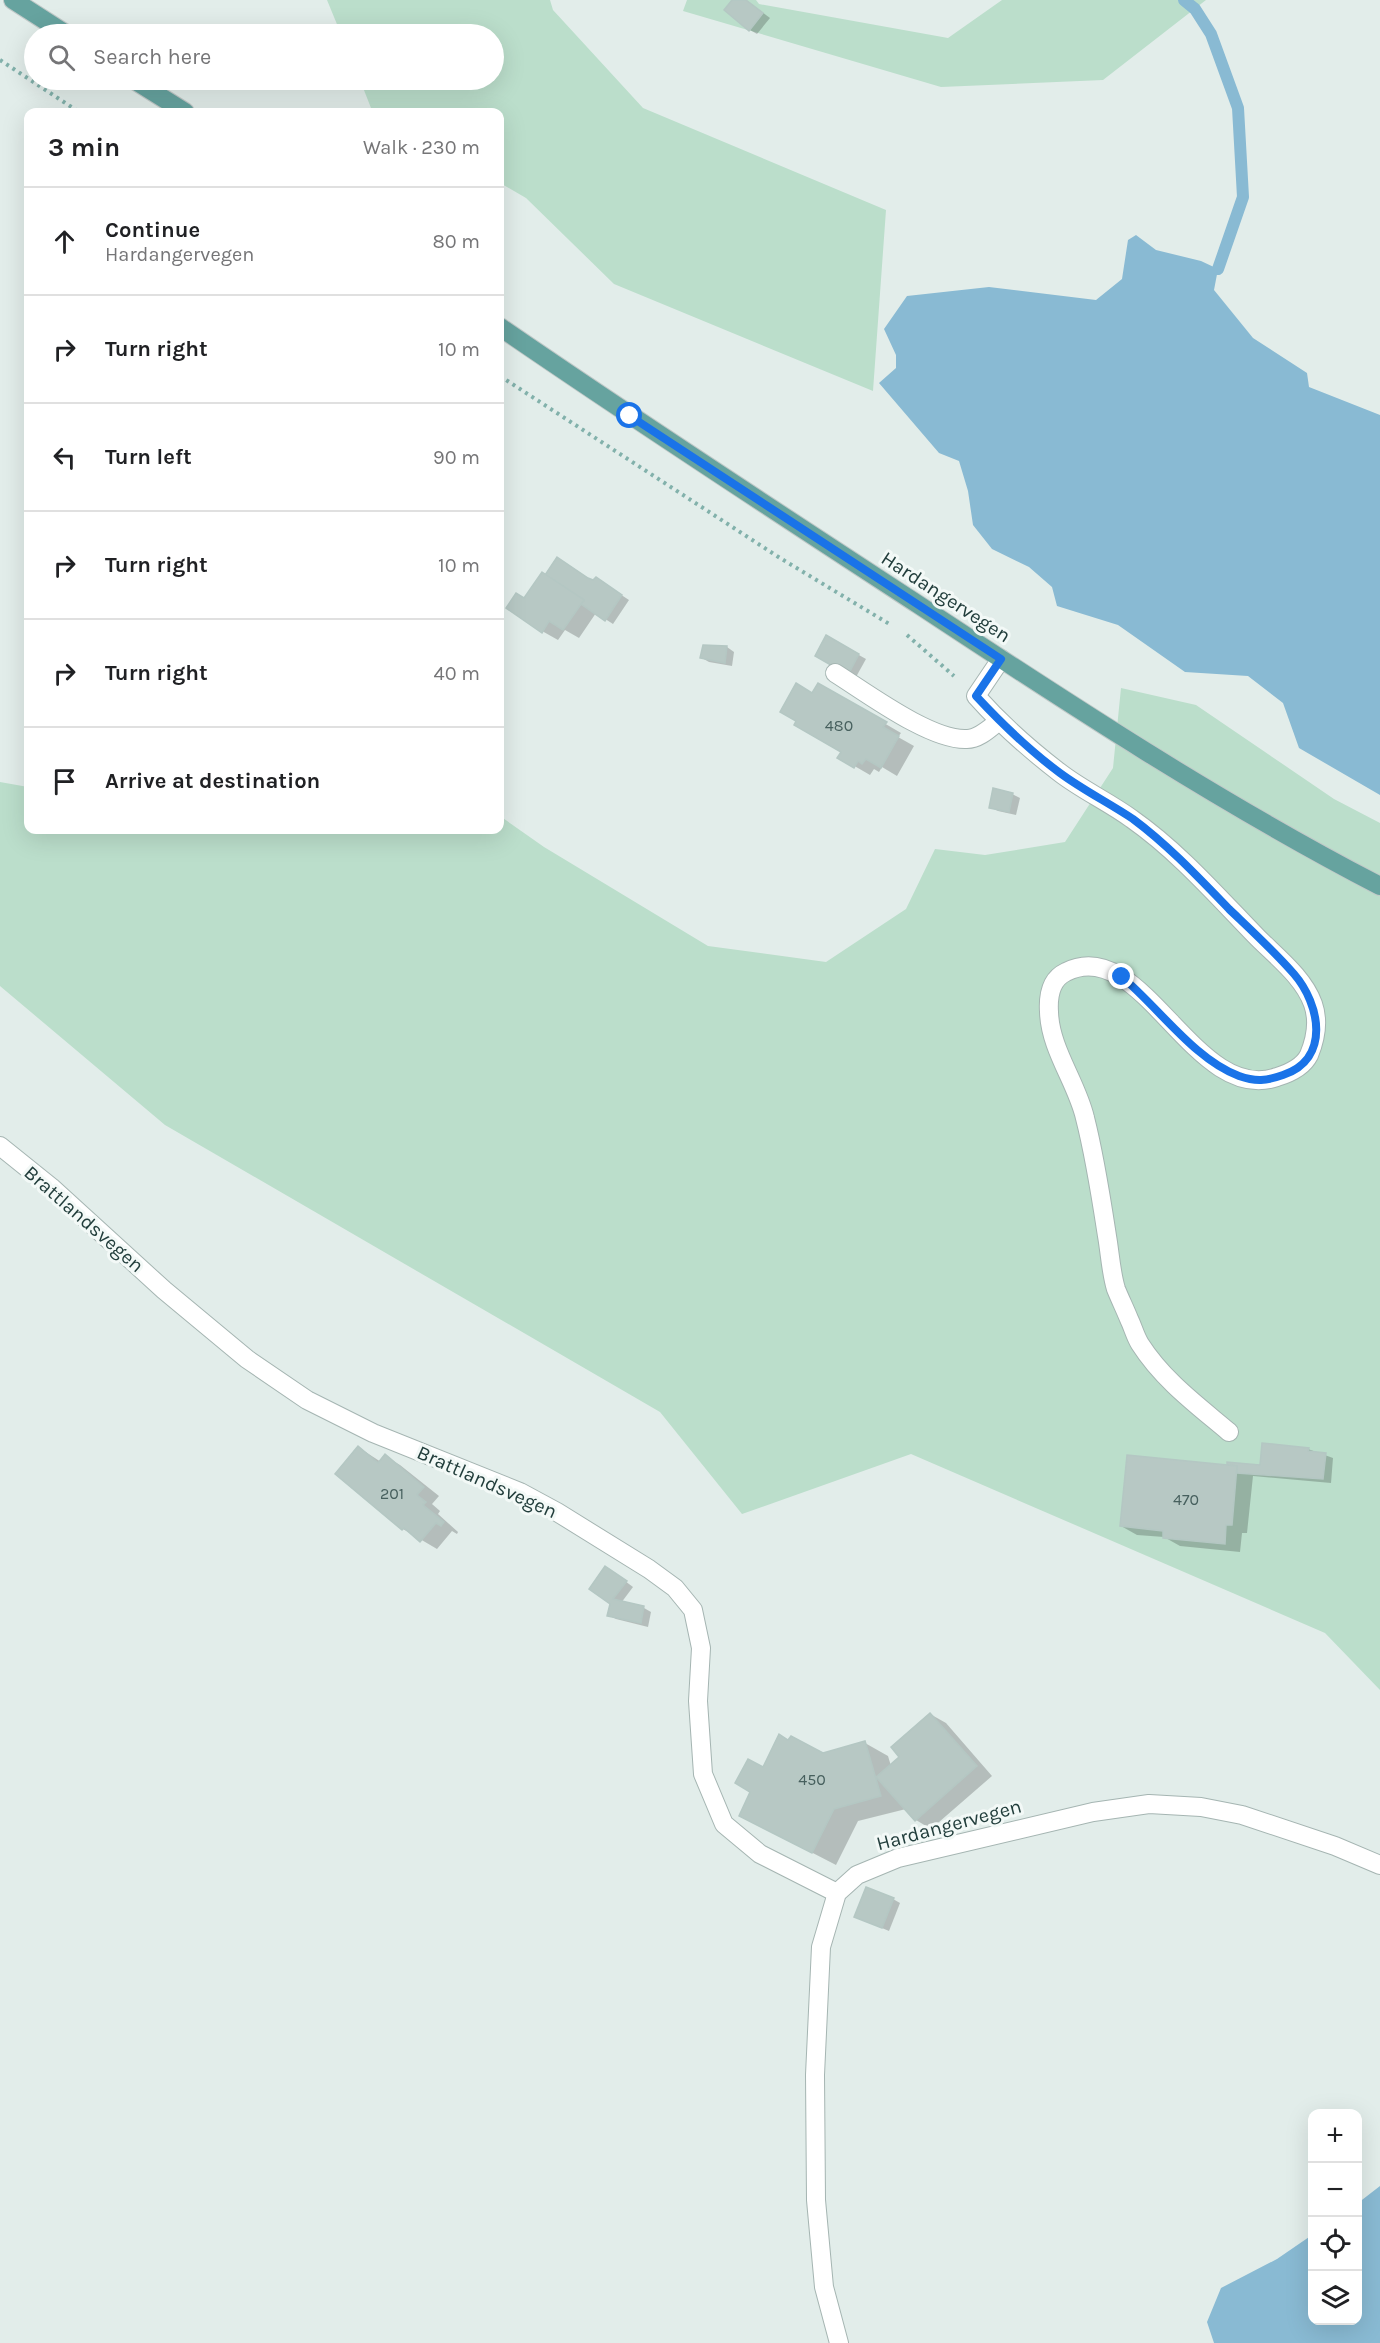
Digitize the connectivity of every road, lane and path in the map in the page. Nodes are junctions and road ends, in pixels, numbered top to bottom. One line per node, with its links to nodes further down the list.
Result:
1 (13, 0): 2 (main road)
2 (50, 24)
3 (0, 60): 4 (path)
4 (24, 76)
5 (46, 90): 7 (path)
6 (150, 90): 8 (main road)
7 (73, 108)
8 (179, 108)
9 (504, 330): 13 (main road, Hardangervegen)
10 (504, 379): 11 (path)
11 (896, 628)
12 (906, 634): 15 (path)
13 (1001, 659): 15 (street); 17 (main road, Hardangervegen)
14 (835, 673): 16 (street)
15 (976, 696): 16 (street)
16 (999, 721): 19 (street)
17 (1380, 886)
18 (0, 1146): 21 (street, Brattlandsvegen)
19 (1229, 1432)
20 (1380, 1865): 21 (street, Hardangervegen)
21 (837, 1893): 22 (street)
22 (838, 2343)

